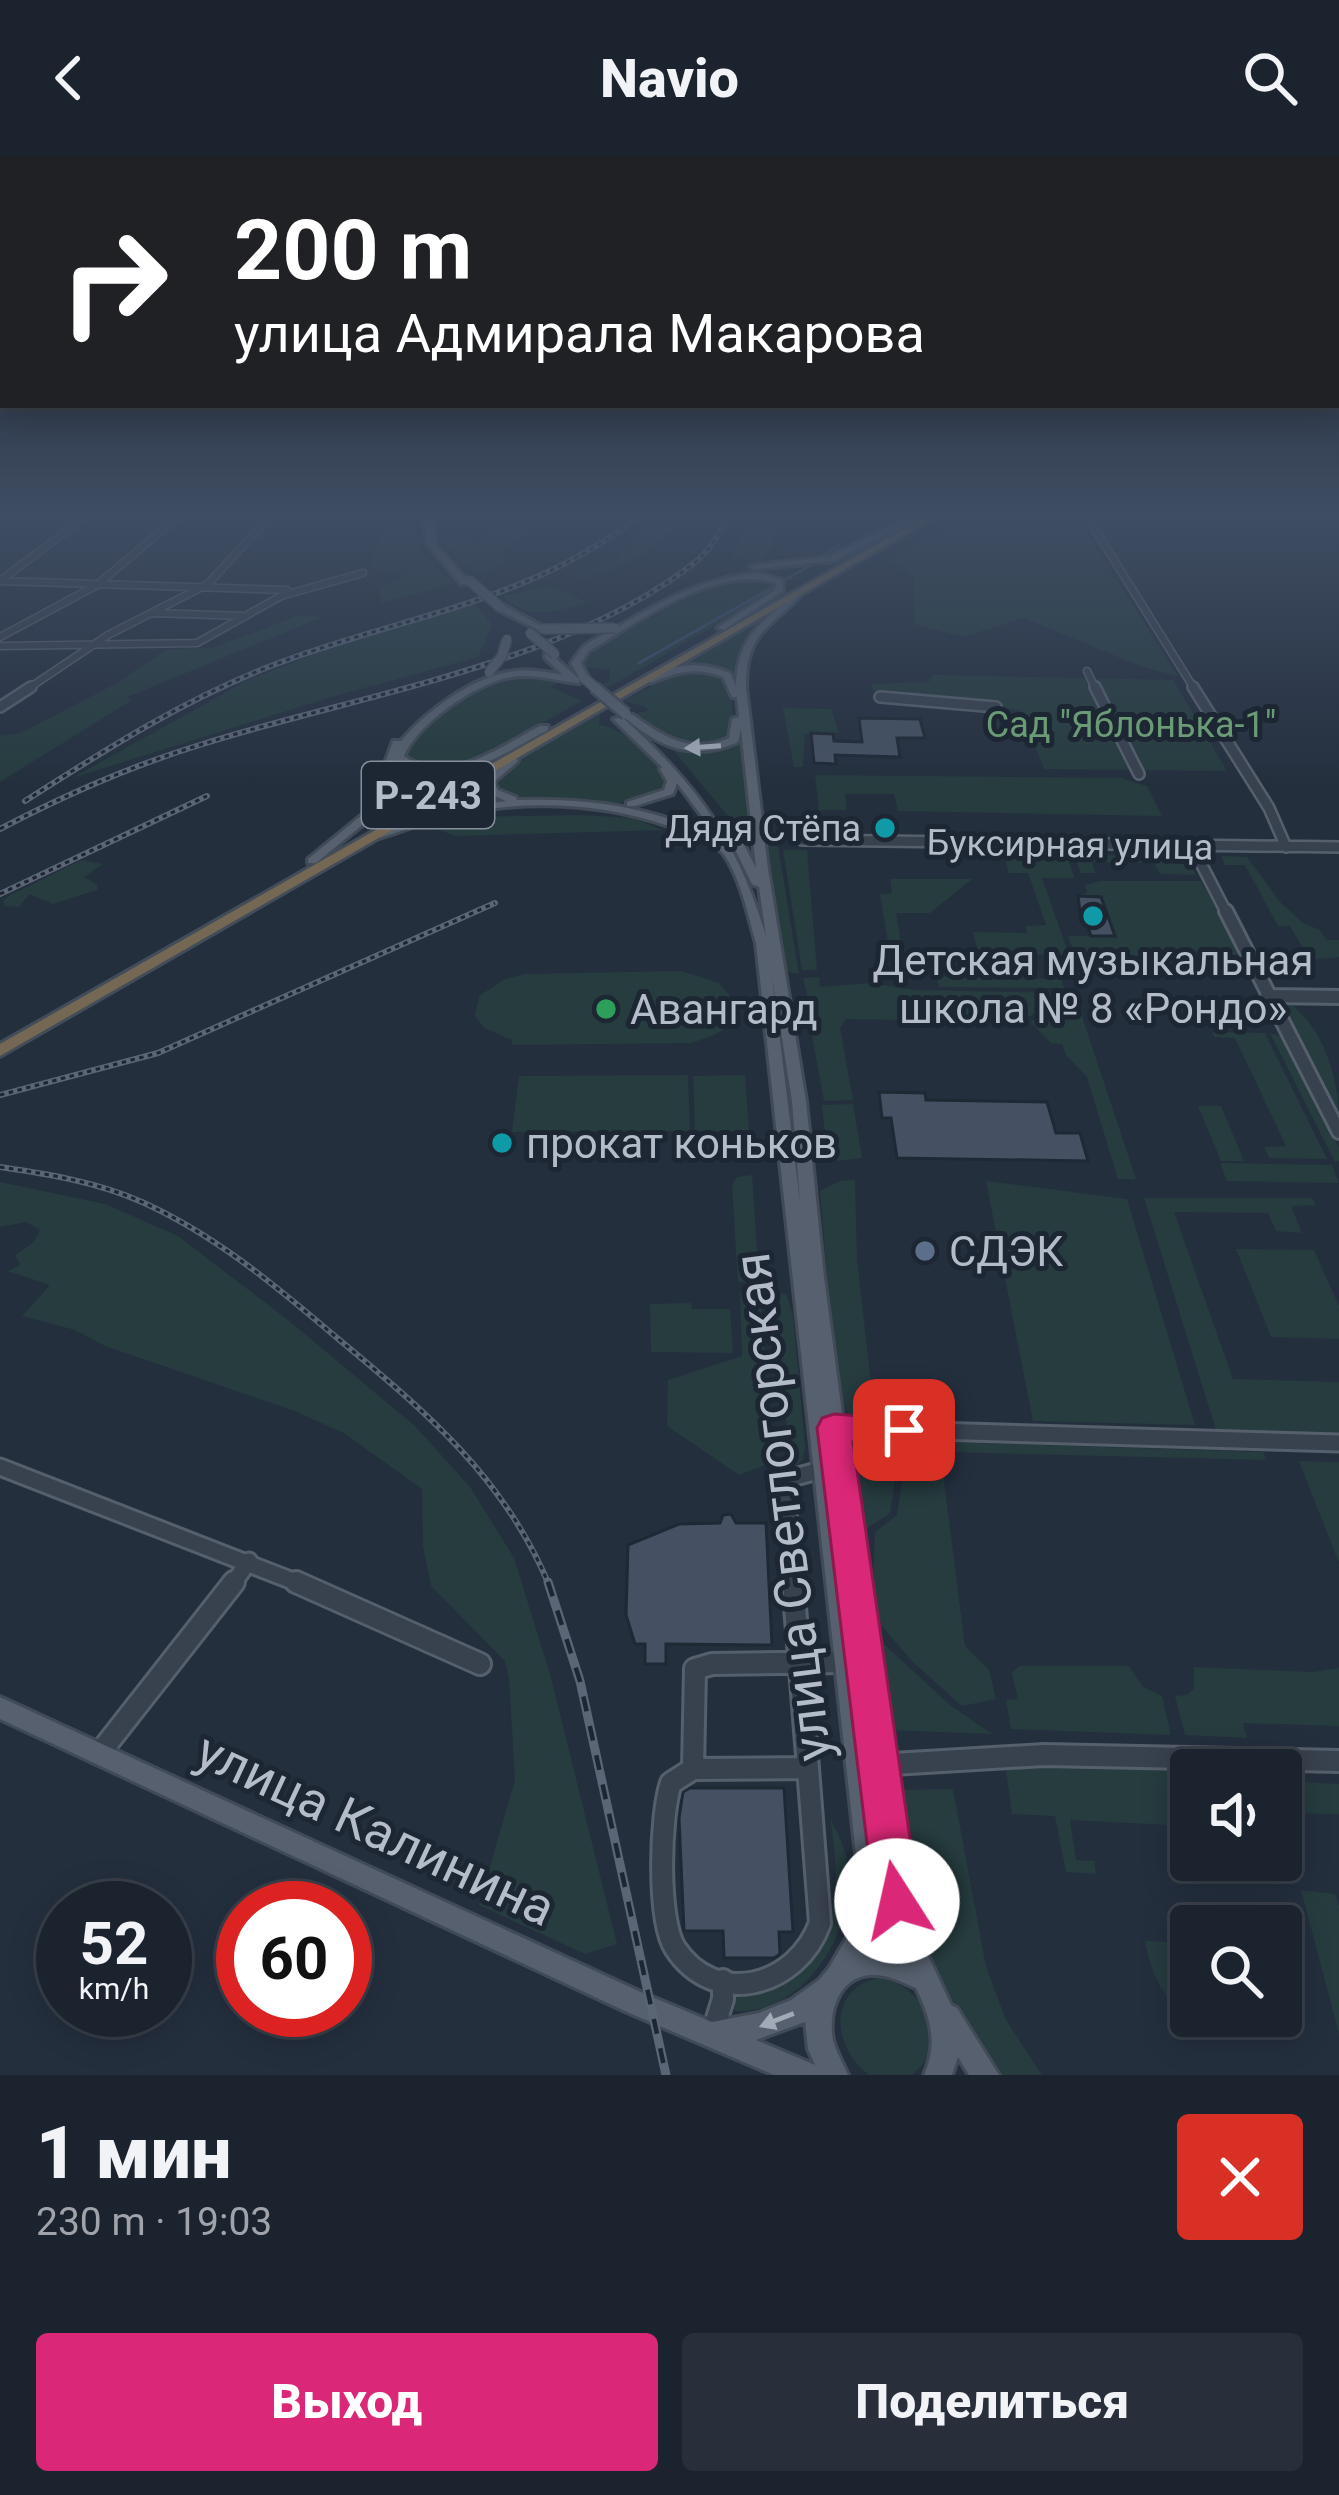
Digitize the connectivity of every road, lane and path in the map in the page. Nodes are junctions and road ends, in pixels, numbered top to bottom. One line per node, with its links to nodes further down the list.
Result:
1 (61, 605): 16 (street)
2 (166, 605): 13 (street)
3 (269, 605): 14 (street)
4 (494, 605): 12 (main road, bridge)
5 (661, 605): 12 (main road, bridge)
6 (670, 605): 20 (main road)
7 (758, 605): 15 (main road)
8 (764, 605): 15 (highway, Р-243)
9 (771, 605): 24 (highway, Р-243)
10 (786, 605): 37 (main road)
11 (1142, 605): 33 (street)
12 (497, 607): 20 (main road, bridge); 36 (main road, bridge)
13 (151, 613): 14 (street); 17 (street)
14 (249, 616): 17 (street)
15 (721, 628): 27 (highway, Р-243)
16 (0, 637)
17 (100, 641): 18 (street); 22 (street)
18 (0, 646)
19 (1087, 671): 29 (street)
20 (579, 679): 25 (main road, bridge); 27 (main road)
21 (880, 697): 23 (street)
22 (0, 707)
23 (996, 707)
24 (595, 708): 25 (main road, one-way to 25); 26 (highway, Р-243)
25 (622, 717): 28 (main road); 37 (main road)
26 (574, 720): 28 (main road); 31 (highway, Р-243)
27 (544, 728): 36 (highway, Р-243)
28 (636, 735): 35 (main road, улица Светлогорская)
29 (1139, 774)
30 (802, 840): 32 (street, Буксирная улица)
31 (365, 841): 35 (main road); 41 (highway, Р-243)
32 (1192, 846): 33 (street, Буксирная улица); 38 (street)
33 (1286, 847): 34 (street, Буксирная улица)
34 (1339, 848)
35 (733, 852): 46 (main road, улица Светлогорская)
36 (312, 861): 40 (highway, Р-243)
37 (775, 944): 43 (main road, улица Светлогорская)
38 (1267, 996): 39 (street); 42 (street)
39 (1339, 997)
40 (0, 1037)
41 (0, 1051)
42 (1339, 1132)
43 (834, 1428): 44 (street); 54 (main road, улица Светлогорская)
44 (1339, 1443)
45 (0, 1467): 47 (street)
46 (820, 1470): 48 (street); 49 (main road, улица Светлогорская)
47 (249, 1562): 50 (street); 52 (street)
48 (800, 1662): 49 (street); 55 (street); 56 (street)
49 (844, 1662): 57 (main road, улица Светлогорская)
50 (480, 1664)
51 (0, 1708): 52 (main road, улица Калинина)
52 (99, 1754): 60 (main road, улица Калинина)
53 (1339, 1762): 54 (street)
54 (876, 1765): 59 (main road, улица Светлогорская)
55 (809, 1768): 56 (street); 58 (street)
56 (694, 1769): 58 (street)
57 (836, 1977): 59 (main road); 60 (main road, one-way to 60); 62 (main road)
58 (723, 1980): 60 (street)
59 (933, 1991): 63 (main road); 64 (main road)
60 (712, 2035): 61 (main road, улица Калинина)
61 (806, 2075)
62 (834, 2075)
63 (938, 2075)
64 (985, 2075)

